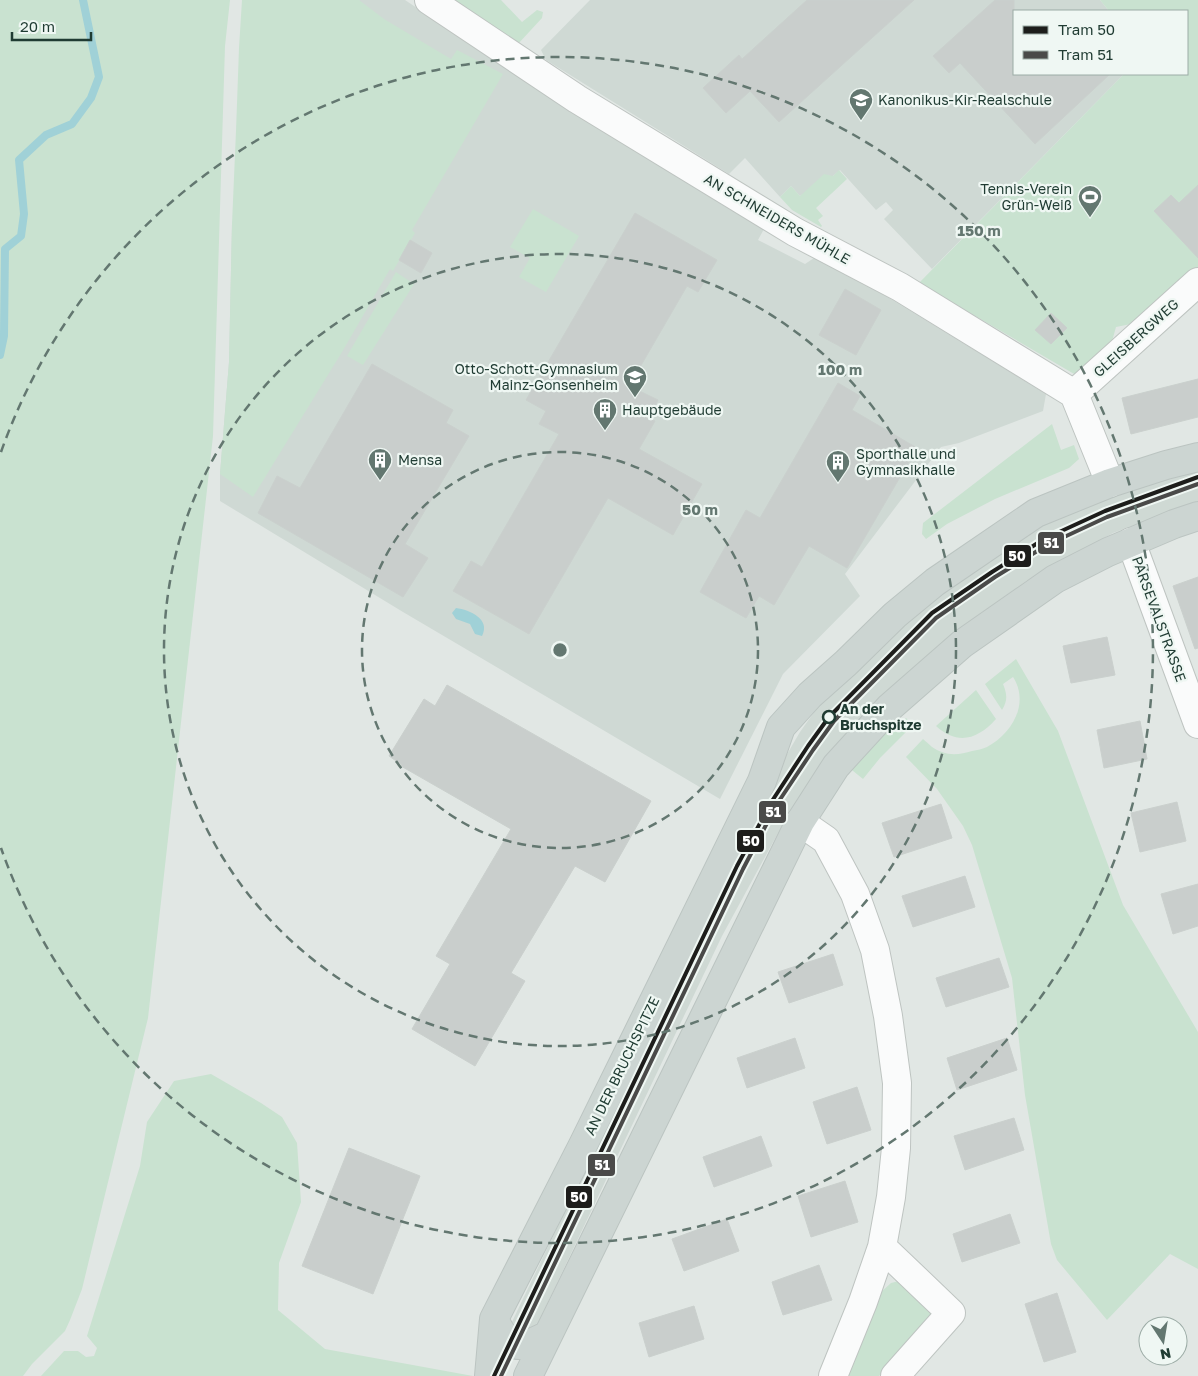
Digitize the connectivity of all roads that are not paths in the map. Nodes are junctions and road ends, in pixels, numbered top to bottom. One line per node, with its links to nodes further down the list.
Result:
1 (429, 0): 3 (street, AN SCHNEIDERS MÜHLE)
2 (1198, 282): 3 (street, GLEISBERGWEG)
3 (1074, 394): 5 (street)
4 (1198, 457): 5 (main road, AN DER BRUCHSPITZE)
5 (1110, 483): 11 (main road, AN DER BRUCHSPITZE)
6 (1198, 516): 7 (main road)
7 (1131, 542): 8 (street, PARSEVALSTRASSE); 9 (main road)
8 (1198, 724)
9 (800, 822): 10 (street); 12 (main road)
10 (882, 1247): 15 (street); 16 (street)
11 (494, 1319): 12 (main road); 13 (main road, AN DER BRUCHSPITZE)
12 (548, 1335): 14 (main road)
13 (489, 1376)
14 (528, 1376)
15 (834, 1376)
16 (894, 1376)

